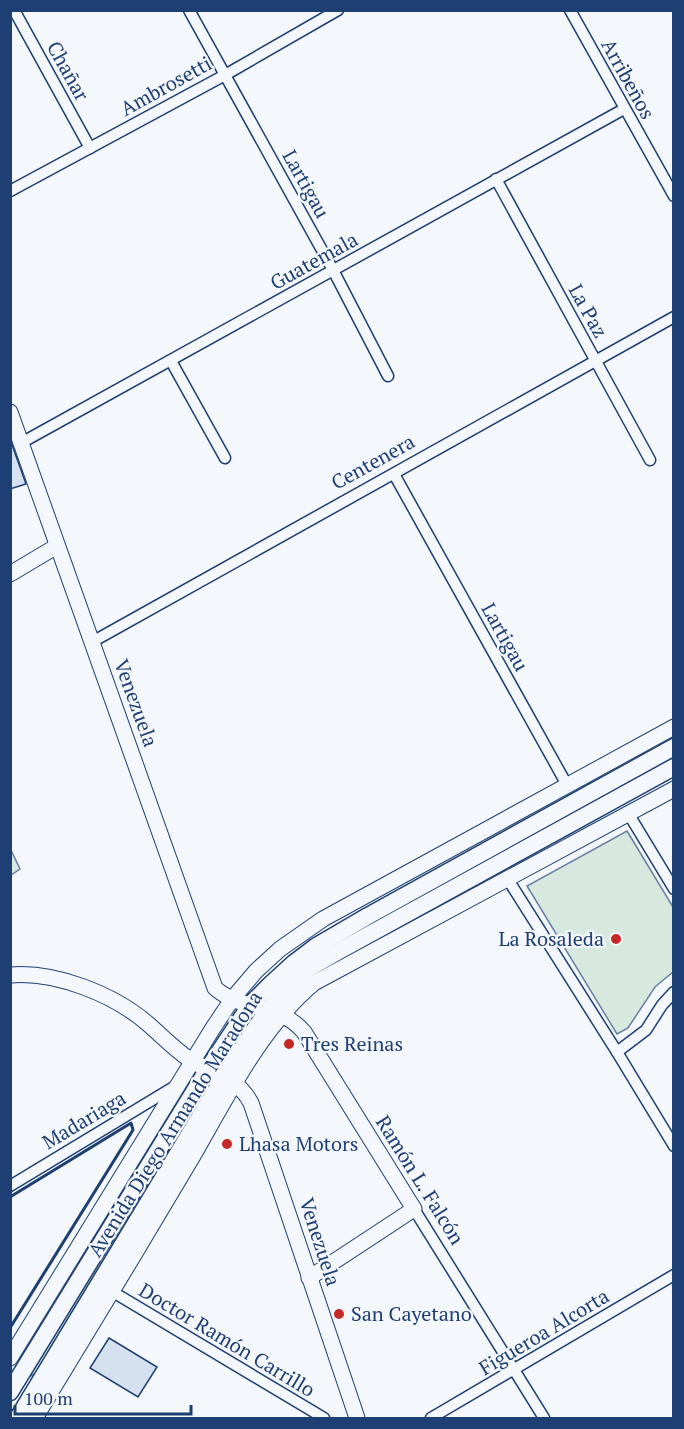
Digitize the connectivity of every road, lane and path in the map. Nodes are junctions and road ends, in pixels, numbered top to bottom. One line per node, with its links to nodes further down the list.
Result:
1 (14, 10): 7 (street, Chañar)
2 (189, 10): 5 (street, Lartigau)
3 (338, 10): 5 (street, Ambrosetti)
4 (570, 10): 6 (street, Arribeños)
5 (225, 75): 7 (street, Ambrosetti); 11 (street, Lartigau)
6 (624, 109): 8 (street, Guatemala); 10 (street, Arribeños)
7 (90, 148): 9 (street, Ambrosetti)
8 (496, 179): 11 (street, Guatemala); 14 (street, La Paz)
9 (10, 191)
10 (674, 196)
11 (333, 270): 13 (street, Guatemala); 15 (street, Lartigau)
12 (674, 317): 14 (street, Centenera)
13 (171, 361): 17 (street, Guatemala); 18 (street)
14 (595, 362): 19 (street, La Paz); 20 (street, Centenera)
15 (388, 376)
16 (10, 412): 17 (street, Venezuela)
17 (21, 443): 21 (street, Venezuela)
18 (225, 458)
19 (650, 460)
20 (394, 474): 23 (street, Centenera); 27 (street, Lartigau)
21 (57, 546): 22 (street); 23 (street, Venezuela)
22 (10, 574)
23 (92, 642): 34 (street, Venezuela)
24 (674, 727): 27 (street, Avenida Diego Armando Maradona)
25 (674, 747): 35 (main road, Avenida Diego Armando Maradona)
26 (674, 767): 36 (main road, Avenida Diego Armando Maradona)
27 (567, 785): 34 (street, Avenida Diego Armando Maradona)
28 (674, 789): 29 (street, Avenida Diego Armando Maradona)
29 (628, 813): 30 (street, Avenida Diego Armando Maradona); 31 (street)
30 (507, 878): 36 (street, Avenida Diego Armando Maradona); 37 (street)
31 (674, 889)
32 (10, 975): 38 (street)
33 (674, 992): 37 (street)
34 (232, 999): 35 (street, Ramón L. Falcón); 38 (street, Avenida Diego Armando Maradona)
35 (251, 1004): 36 (street, Ramón L. Falcón); 39 (main road, Avenida Diego Armando Maradona)
36 (275, 1011): 40 (main road, Avenida Diego Armando Maradona); 44 (street, Ramón L. Falcón)
37 (617, 1052): 42 (street)
38 (192, 1061): 39 (street); 41 (street, Avenida Diego Armando Maradona)
39 (208, 1069): 40 (street); 50 (main road, Avenida Diego Armando Maradona)
40 (230, 1080): 46 (street, Venezuela); 47 (street, Avenida Diego Armando Maradona); 52 (main road, Avenida Diego Armando Maradona)
41 (177, 1085): 43 (street, Madariaga); 48 (street, Avenida Diego Armando Maradona)
42 (674, 1146)
43 (10, 1186)
44 (414, 1209): 46 (street); 49 (street, Ramón L. Falcón)
45 (674, 1275): 49 (street, Figueroa Alcorta)
46 (309, 1278): 55 (street, Venezuela)
47 (112, 1292): 52 (street, Avenida Diego Armando Maradona); 54 (street, Doctor Ramón Carrillo)
48 (11, 1358): 50 (street)
49 (515, 1371): 56 (street, Figueroa Alcorta); 57 (street, Ramón L. Falcón)
50 (20, 1377): 51 (main road, Avenida Diego Armando Maradona); 52 (street)
51 (10, 1392)
52 (35, 1414): 53 (main road, Avenida Diego Armando Maradona)
53 (18, 1419)
54 (324, 1419)
55 (357, 1419)
56 (431, 1419)
57 (544, 1419)

